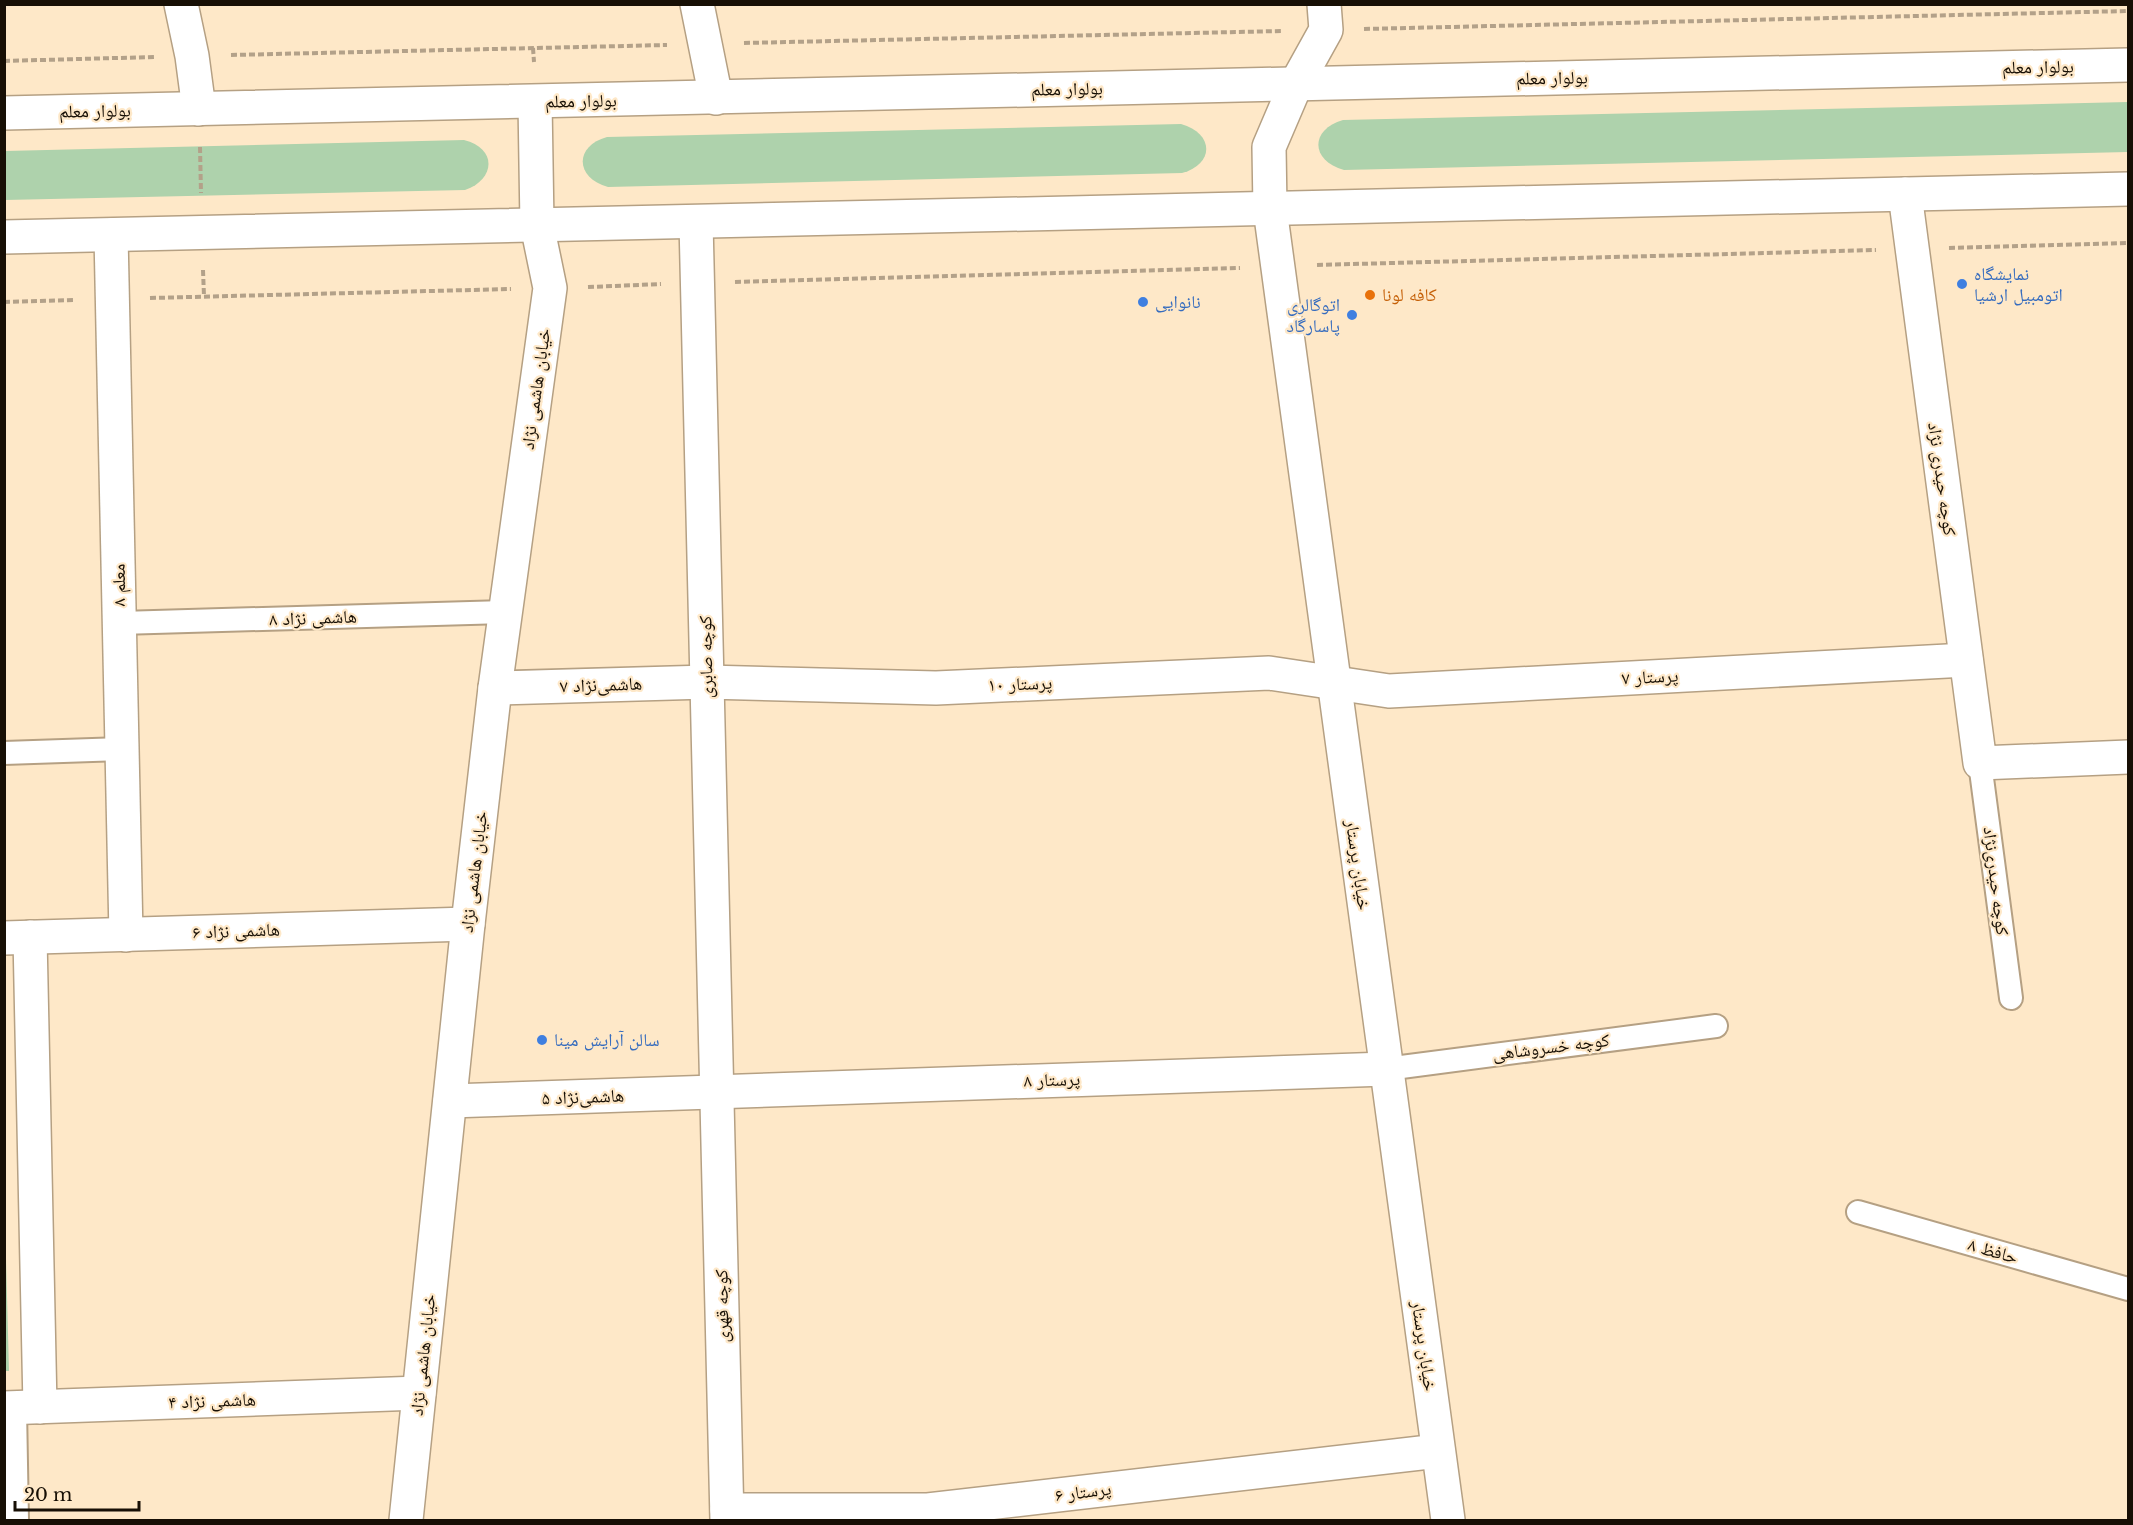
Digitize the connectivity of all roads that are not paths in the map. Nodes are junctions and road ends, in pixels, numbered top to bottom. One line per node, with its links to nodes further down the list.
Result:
1 (180, 4): 8 (street)
2 (697, 4): 6 (street)
3 (1325, 17): 5 (street, خیابان پرستار)
4 (2128, 65): 5 (street, بولوار معلم)
5 (1296, 84): 6 (street, بولوار معلم); 12 (street, خیابان پرستار)
6 (716, 98): 7 (street, بولوار معلم)
7 (535, 102): 8 (street, بولوار معلم); 14 (street, خیابان هاشمی نژاد)
8 (199, 109): 9 (street, بولوار معلم)
9 (4, 113)
10 (2128, 189): 11 (street)
11 (1905, 194): 12 (street); 19 (street, کوچه حیدری نژاد)
12 (1270, 208): 13 (street); 21 (street, خیابان پرستار)
13 (696, 222): 14 (street); 20 (street, کوچه صابری)
14 (537, 225): 15 (street); 17 (street, خیابان هاشمی نژاد)
15 (111, 235): 16 (street); 18 (street, معلم ۸)
16 (4, 237)
17 (506, 612): 18 (lane, هاشمی نژاد ۸); 22 (street, خیابان هاشمی نژاد)
18 (120, 623): 23 (street, معلم ۸)
19 (1966, 660): 21 (street, پرستار ۷); 26 (street, کوچه حیدری نژاد)
20 (707, 682): 21 (street, پرستار ۱۰); 22 (street, هاشمی‌نژاد ۷); 33 (street, کوچه صابری)
21 (1334, 683): 32 (street, خیابان پرستار)
22 (495, 688): 27 (street, خیابان هاشمی نژاد)
23 (122, 749): 24 (lane); 28 (street, معلم ۸)
24 (4, 753)
25 (2128, 757): 26 (street)
26 (1980, 763): 30 (lane, کوچه حیدری‌نژاد)
27 (468, 924): 28 (street, هاشمی نژاد ۶); 34 (street, خیابان هاشمی نژاد)
28 (126, 935): 29 (street, هاشمی نژاد ۶)
29 (17, 938): 38 (street)
30 (2011, 998)
31 (1716, 1026): 32 (lane, کوچه خسروشاهی)
32 (1386, 1069): 33 (street, پرستار ۸); 39 (street, خیابان پرستار)
33 (717, 1092): 34 (street, هاشمی‌نژاد ۵); 40 (street, کوچه قهری)
34 (450, 1101): 37 (street, خیابان هاشمی نژاد)
35 (1858, 1212): 36 (lane, حافظ ۸)
36 (2128, 1289)
37 (420, 1392): 38 (street, هاشمی نژاد ۴); 43 (street, خیابان هاشمی نژاد)
38 (20, 1408): 42 (lane)
39 (1438, 1451): 41 (street, پرستار ۶); 44 (street, خیابان پرستار)
40 (727, 1515): 41 (street, پرستار ۶)
41 (929, 1515)
42 (17, 1521)
43 (406, 1521)
44 (1448, 1521)

